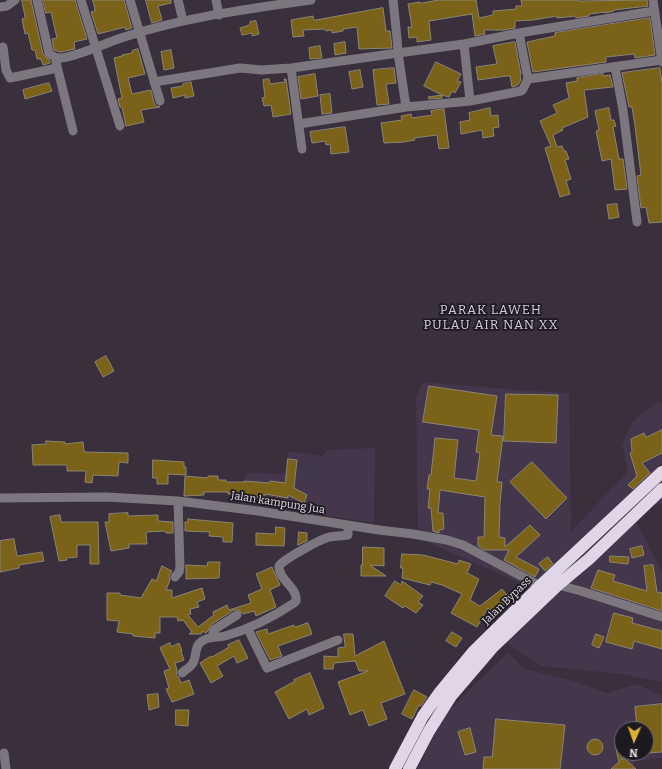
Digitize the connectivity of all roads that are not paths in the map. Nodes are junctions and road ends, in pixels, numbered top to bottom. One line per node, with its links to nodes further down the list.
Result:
1 (15, 0): 11 (street)
2 (36, 0): 21 (street)
3 (81, 0): 19 (street)
4 (130, 0): 15 (street)
5 (178, 0): 14 (street)
6 (216, 0): 13 (street)
7 (311, 0): 10 (street)
8 (392, 0): 20 (street)
9 (653, 0): 12 (street)
10 (258, 4): 13 (street)
11 (0, 7)
12 (654, 11): 16 (street); 22 (street)
13 (219, 15): 14 (street)
14 (183, 21): 15 (street)
15 (140, 32): 19 (street); 28 (street)
16 (519, 33): 17 (street); 27 (street)
17 (464, 44): 20 (street); 30 (street)
18 (2, 47): 26 (street)
19 (95, 47): 21 (street); 33 (street)
20 (398, 53): 25 (street); 31 (street)
21 (54, 57): 24 (street)
22 (662, 61): 23 (street)
23 (615, 67): 27 (street); 36 (street)
24 (57, 68): 26 (street); 34 (street)
25 (291, 68): 28 (street); 32 (street)
26 (3, 72)
27 (528, 79): 30 (street)
28 (154, 82): 29 (street)
29 (160, 101)
30 (470, 101): 31 (street)
31 (406, 107): 32 (street)
32 (299, 124): 35 (street)
33 (120, 126)
34 (73, 131)
35 (302, 149)
36 (637, 222)
37 (662, 472): 44 (highway, Jalan Bypass)
38 (662, 489): 43 (highway)
39 (0, 498): 40 (street, Jalan kampung Jua)
40 (178, 501): 41 (street, Jalan kampung Jua); 42 (street)
41 (348, 526): 44 (street, Jalan kampung Jua); 47 (street)
42 (175, 577)
43 (558, 585): 46 (street); 54 (highway)
44 (540, 586): 53 (highway, Jalan Bypass)
45 (237, 615): 48 (street)
46 (662, 617)
47 (248, 628): 48 (street); 49 (street)
48 (213, 637): 50 (street)
49 (338, 640)
50 (182, 673)
51 (4, 753): 52 (street)
52 (6, 769)
53 (395, 769)
54 (409, 769)

